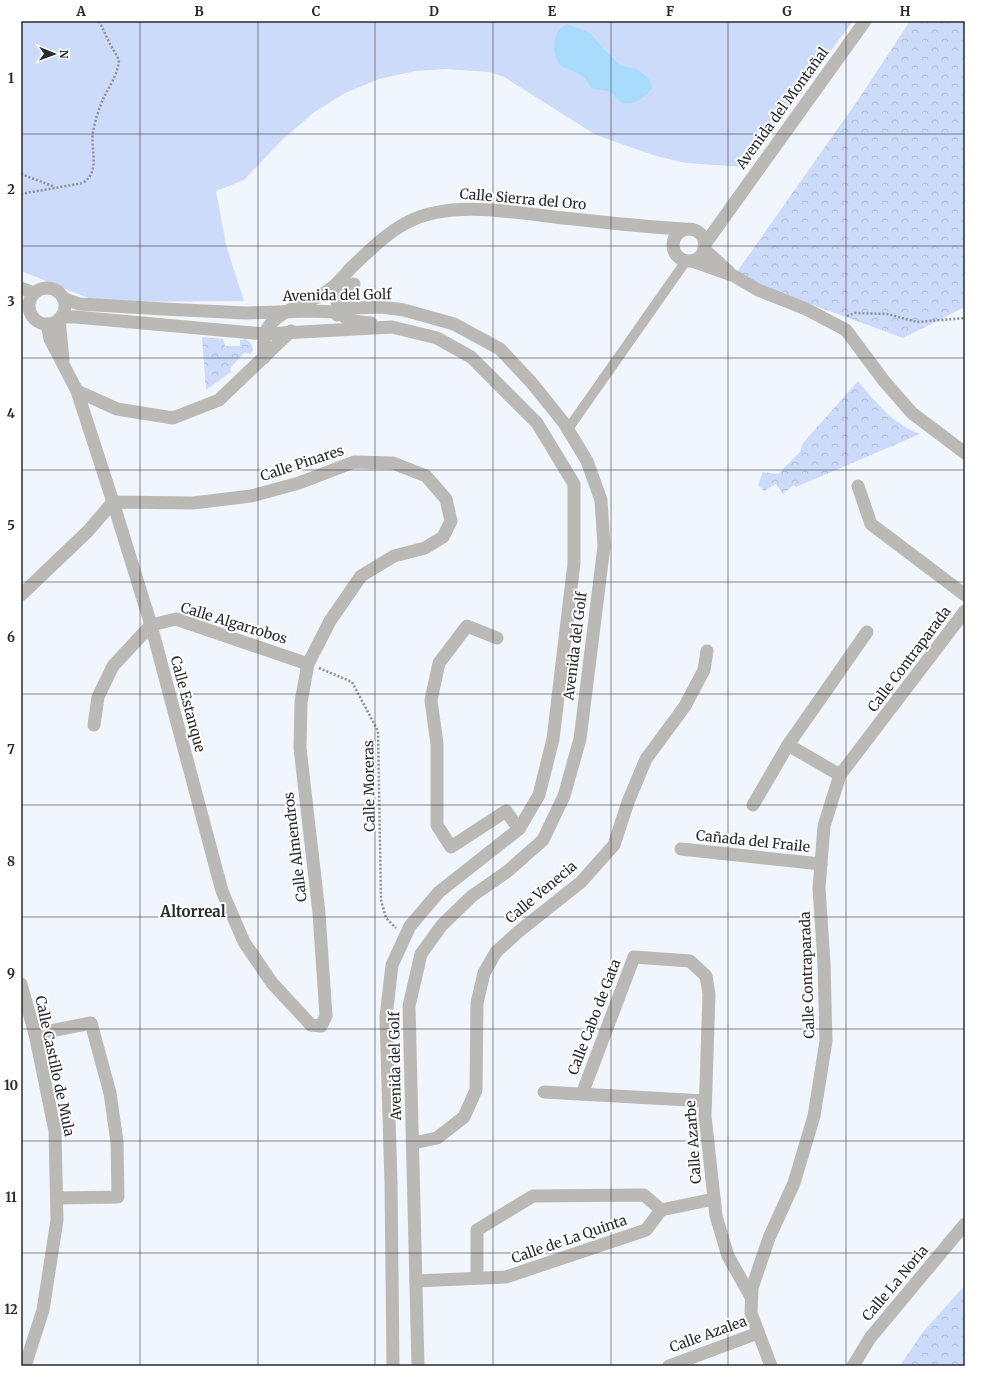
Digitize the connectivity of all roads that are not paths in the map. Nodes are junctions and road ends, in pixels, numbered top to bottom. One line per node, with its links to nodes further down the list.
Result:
1 (865, 21): 2 (street, Avenida del Montañal)
2 (725, 214): 4 (street, Avenida del Montañal); 6 (street, Avenida del Montañal)
3 (648, 227): 4 (street, Calle Sierra del Oro); 5 (street); 9 (street, Calle Sierra del Oro)
4 (689, 229): 5 (street); 6 (street)
5 (673, 246): 7 (street)
6 (704, 246): 7 (street); 8 (street)
7 (689, 261): 8 (street); 25 (street)
8 (734, 276): 26 (street)
9 (349, 280): 14 (street); 15 (street, Calle Sierra del Oro); 16 (street)
10 (21, 288): 11 (street)
11 (34, 293): 12 (street); 13 (street)
12 (63, 298): 15 (street, Avenida del Golf); 17 (street)
13 (25, 304): 18 (street)
14 (381, 307): 16 (street, Avenida del Golf); 25 (street, Avenida del Golf)
15 (285, 312): 16 (street, Avenida del Golf); 21 (street)
16 (339, 312): 19 (street); 20 (street)
17 (60, 318): 18 (street); 21 (street, Avenida del Golf); 23 (street, Calle Estanque)
18 (46, 324): 23 (street, Calle Estanque)
19 (392, 327): 20 (street, Avenida del Golf); 41 (street, Avenida del Golf)
20 (288, 333): 21 (street, Avenida del Golf); 22 (street)
21 (265, 334): 22 (street)
22 (264, 358): 24 (street)
23 (63, 364): 24 (street, Calle Estanque)
24 (77, 391): 28 (street, Calle Estanque)
25 (568, 429): 51 (street, Avenida del Golf)
26 (965, 453)
27 (858, 486): 30 (street)
28 (113, 502): 29 (street); 32 (street, Calle Estanque); 36 (street, Calle Pinares)
29 (21, 595)
30 (965, 595)
31 (965, 611): 39 (street, Calle Contraparada)
32 (151, 625): 36 (street, Calle Algarrobos); 37 (street); 46 (street, Calle Estanque)
33 (867, 632): 38 (street)
34 (497, 638): 41 (street)
35 (707, 651): 51 (street, Calle Venecia)
36 (308, 664): 46 (street, Calle Almendros)
37 (94, 725)
38 (788, 745): 39 (street); 40 (street)
39 (840, 775): 43 (street, Calle Contraparada)
40 (753, 805)
41 (519, 828): 61 (street, Avenida del Golf)
42 (682, 850): 43 (street, Cañada del Fraile)
43 (821, 864): 58 (street, Calle Contraparada)
44 (706, 976): 49 (street, Calle Cabo de Gata); 50 (street, Calle Azarbe)
45 (21, 984): 47 (street, Calle Castillo de Mula)
46 (321, 1026)
47 (35, 1034): 52 (street, Calle Castillo de Mula); 52 (street)
48 (544, 1092): 49 (street)
49 (582, 1094): 50 (street)
50 (705, 1101): 53 (street, Calle Azarbe)
51 (413, 1144): 57 (street, Avenida del Golf)
52 (57, 1198): 60 (street, Calle Castillo de Mula)
53 (714, 1199): 54 (street); 58 (street, Calle Azarbe)
54 (660, 1210): 56 (street, Calle de La Quinta); 56 (street, Calle de La Quinta)
55 (965, 1224): 65 (street, Calle La Noria)
56 (477, 1278): 57 (street, Calle de La Quinta)
57 (416, 1281): 62 (street, Avenida del Golf)
58 (751, 1297): 59 (street, Calle Contraparada)
59 (758, 1333): 63 (street, Calle Azalea); 64 (street, Calle Contraparada)
60 (25, 1366)
61 (393, 1366)
62 (418, 1366)
63 (669, 1366)
64 (771, 1366)
65 (853, 1366)

